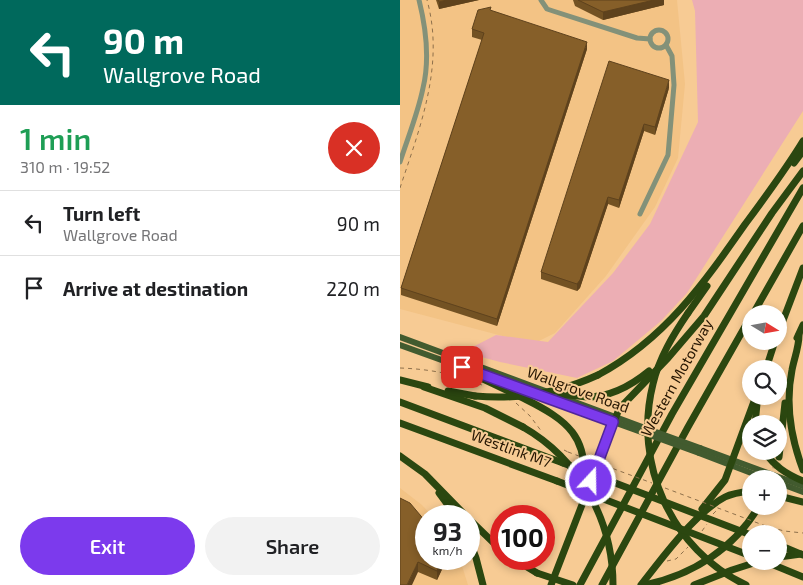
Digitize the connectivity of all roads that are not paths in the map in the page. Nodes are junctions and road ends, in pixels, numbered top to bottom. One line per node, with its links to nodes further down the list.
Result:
1 (419, 0): 7 (street)
2 (541, 0): 3 (street)
3 (650, 39): 4 (street); 4 (street)
4 (666, 45): 10 (street)
5 (803, 141): 23 (highway, bridge)
6 (803, 151): 69 (highway, bridge)
7 (400, 162)
8 (803, 171): 20 (highway)
9 (803, 188): 63 (highway, Western Motorway)
10 (640, 214)
11 (803, 226): 13 (highway)
12 (803, 268): 14 (highway)
13 (758, 305)
14 (788, 307)
15 (803, 325): 17 (highway)
16 (742, 332): 64 (highway)
17 (799, 336): 27 (highway); 35 (highway)
18 (400, 337): 24 (main road, Wallgrove Road)
19 (400, 345): 21 (main road, Wallgrove Road)
20 (670, 353): 24 (highway); 28 (highway)
21 (462, 367): 28 (main road, Wallgrove Road); 41 (highway)
22 (400, 380): 23 (highway)
23 (424, 387): 65 (highway, bridge)
24 (560, 396): 28 (main road, Wallgrove Road)
25 (400, 402): 49 (highway, Westlink M7, bridge)
26 (753, 405): 32 (highway)
27 (784, 415)
28 (614, 419): 32 (main road, Wallgrove Road, bridge); 41 (highway)
29 (400, 423): 52 (highway, Westlink M7, bridge)
30 (400, 456): 33 (highway)
31 (770, 460): 36 (highway)
32 (732, 463): 34 (main road, Wallgrove Road); 38 (main road, Wallgrove Road); 47 (highway)
33 (417, 469): 44 (highway); 45 (highway)
34 (747, 470)
35 (803, 470)
36 (803, 481)
37 (787, 486): 39 (main road)
38 (803, 486)
39 (803, 492)
40 (742, 493): 47 (highway)
41 (584, 498): 61 (highway)
42 (787, 498): 43 (highway)
43 (803, 502)
44 (448, 505)
45 (455, 505)
46 (753, 515): 67 (highway)
47 (690, 526): 66 (highway)
48 (480, 530): 50 (highway)
49 (742, 532)
50 (490, 539)
51 (787, 548): 53 (highway, bridge)
52 (742, 553)
53 (803, 554): 54 (highway)
54 (787, 556)
55 (742, 567): 68 (highway)
56 (480, 570): 60 (highway)
57 (533, 570): 62 (highway, bridge)
58 (787, 570): 59 (highway)
59 (800, 575)
60 (484, 585)
61 (551, 585)
62 (573, 585)
63 (580, 585)
64 (602, 585)
65 (613, 585)
66 (641, 585)
67 (645, 585)
68 (694, 585)
69 (746, 585)

